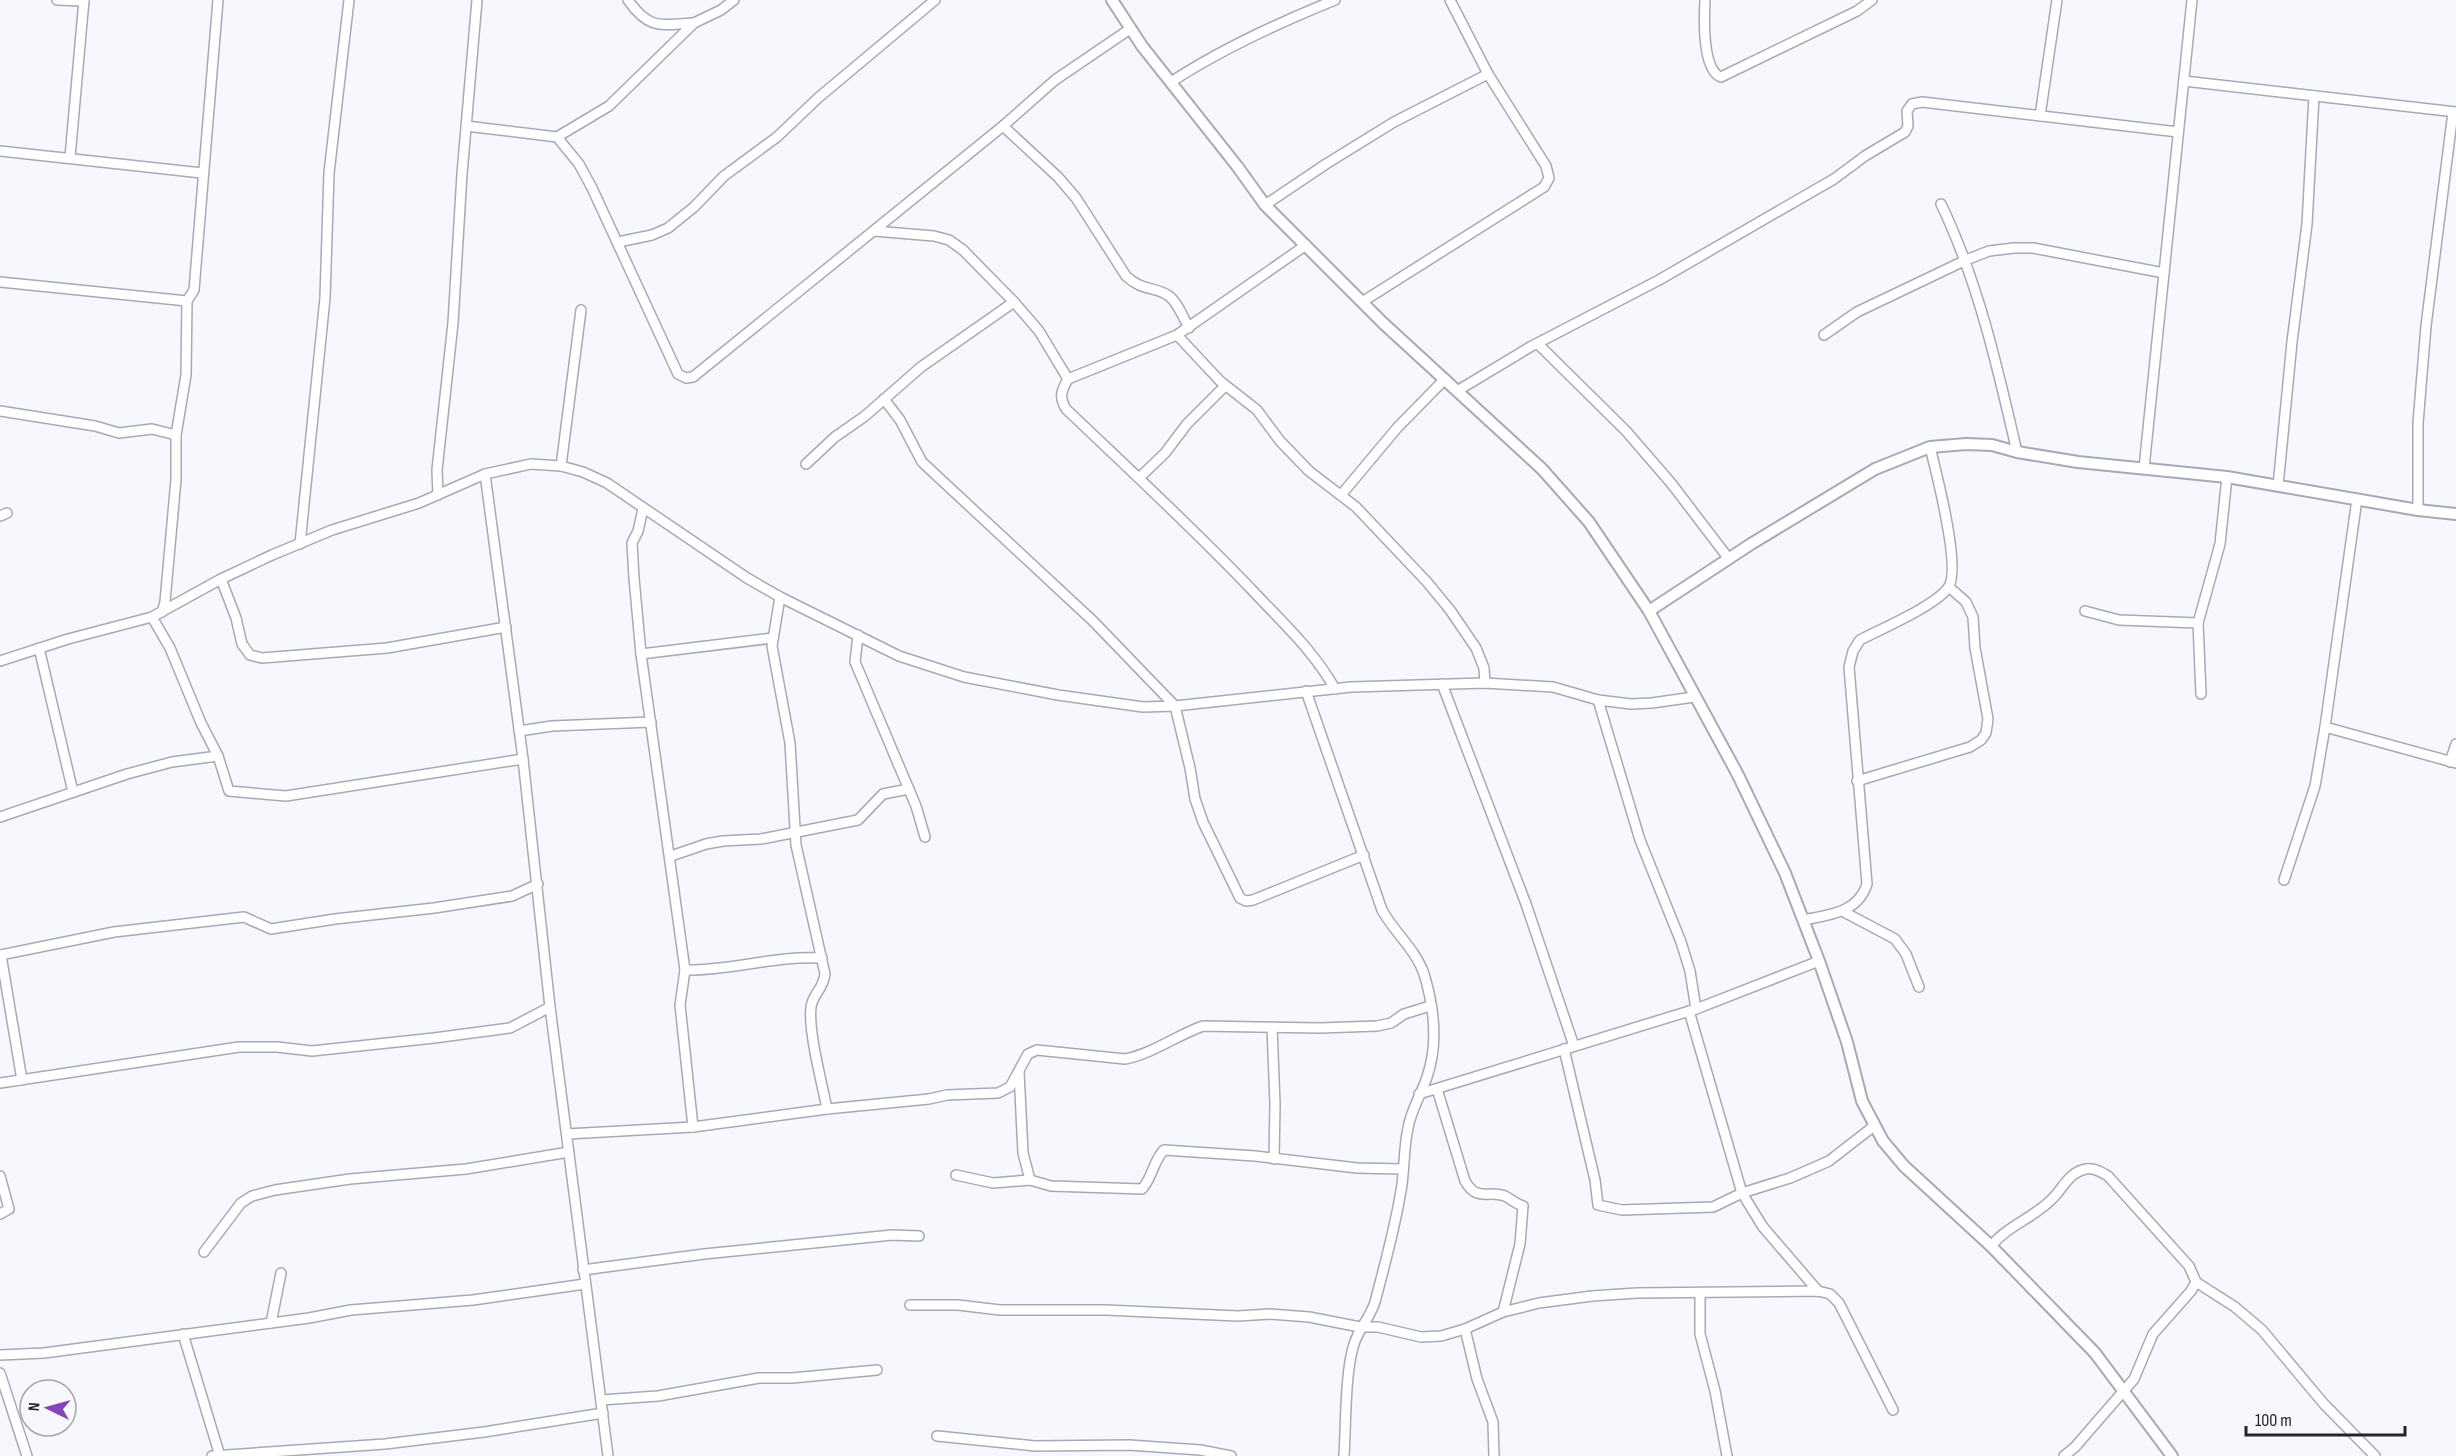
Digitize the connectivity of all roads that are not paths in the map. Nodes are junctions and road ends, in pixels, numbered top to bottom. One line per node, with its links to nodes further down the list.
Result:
1 (57, 0): 15 (street)
2 (218, 0): 30 (street)
3 (349, 0): 69 (street)
4 (477, 0): 24 (street)
5 (628, 0): 16 (street)
6 (734, 0): 16 (street)
7 (935, 0): 34 (street)
8 (1112, 0): 17 (street)
9 (1335, 0): 20 (street)
10 (1450, 0): 18 (street)
11 (1705, 0): 12 (street)
12 (1872, 0)
13 (2057, 0): 23 (street)
14 (2192, 0): 19 (street)
15 (84, 1): 29 (street)
16 (694, 23): 27 (street)
17 (1131, 29): 20 (street); 25 (street)
18 (1488, 74): 32 (street); 41 (street)
19 (2184, 81): 21 (street); 26 (street)
20 (1171, 82): 32 (street)
21 (2314, 96): 22 (street); 62 (street)
22 (2454, 112): 67 (street)
23 (2040, 116): 26 (street); 46 (street)
24 (466, 126): 27 (street); 63 (street)
25 (1003, 126): 33 (street); 43 (street)
26 (2178, 132): 37 (street)
27 (557, 137): 34 (street)
28 (0, 152): 29 (street)
29 (70, 158): 30 (street)
30 (202, 173): 39 (street)
31 (1941, 204): 36 (street)
32 (1265, 206): 35 (street)
33 (874, 231): 34 (street); 40 (street)
34 (618, 242)
35 (1306, 245): 41 (street); 43 (street)
36 (1966, 260): 37 (street); 45 (street); 55 (street)
37 (2164, 273): 58 (street)
38 (0, 282): 39 (street)
39 (187, 301): 53 (street)
40 (1014, 302): 47 (street); 51 (street)
41 (1362, 302): 48 (street)
42 (581, 310): 57 (street)
43 (1189, 328): 44 (street)
44 (1177, 335): 47 (street); 49 (street)
45 (1824, 335)
46 (1538, 344): 50 (street); 70 (street)
47 (1068, 379): 61 (street)
48 (1445, 380): 50 (street); 64 (street)
49 (1225, 386): 61 (street); 64 (street)
50 (1457, 391): 74 (street)
51 (884, 399): 56 (street); 92 (street)
52 (0, 411): 53 (street)
53 (176, 435): 76 (street)
54 (1930, 447): 55 (street); 70 (street); 72 (street)
55 (2017, 452): 58 (street)
56 (806, 464)
57 (561, 466): 59 (street); 66 (street)
58 (2144, 468): 60 (street)
59 (486, 474): 63 (street); 79 (street)
60 (2228, 477): 62 (street); 78 (street)
61 (1139, 478): 87 (street)
62 (2278, 486): 65 (street)
63 (438, 495): 69 (street)
64 (1341, 495): 85 (street)
65 (2357, 499): 67 (street); 94 (street)
66 (643, 508): 73 (street); 83 (street)
67 (2418, 510): 68 (street)
68 (2456, 514)
69 (300, 544): 71 (street)
70 (1729, 559): 74 (street)
71 (221, 579): 76 (street); 79 (street)
72 (1949, 587): 100 (street); 100 (street)
73 (780, 597): 80 (street); 81 (street)
74 (1649, 611): 90 (street)
75 (2085, 611): 78 (street)
76 (162, 612): 77 (street)
77 (152, 617): 82 (street); 97 (street)
78 (2198, 623): 89 (street)
79 (506, 627): 95 (street)
80 (858, 635): 92 (street); 101 (street)
81 (773, 638): 83 (street); 104 (street)
82 (39, 648): 84 (street); 102 (street)
83 (641, 654): 93 (street)
84 (0, 662)
85 (1485, 683): 86 (street); 91 (street)
86 (1442, 684): 87 (street); 121 (street)
87 (1335, 688): 88 (street)
88 (1306, 691): 92 (street); 106 (street)
89 (2201, 694)
90 (1694, 697): 91 (street); 111 (street)
91 (1598, 700): 119 (street)
92 (1175, 706): 106 (street)
93 (651, 722): 95 (street); 107 (street)
94 (2325, 727): 99 (street); 108 (street)
95 (519, 731): 98 (street)
96 (2456, 744): 99 (street)
97 (218, 756): 98 (street); 102 (street)
98 (523, 759): 109 (street)
99 (2453, 763)
100 (1857, 781): 110 (street)
101 (909, 789): 104 (street); 105 (street)
102 (73, 792): 103 (street)
103 (0, 817)
104 (794, 831): 107 (street); 113 (street)
105 (925, 837)
106 (1364, 855): 117 (street)
107 (671, 856): 115 (street)
108 (2284, 880)
109 (538, 884): 112 (street); 118 (street)
110 (1844, 912): 111 (street); 116 (street)
111 (1803, 920): 114 (street)
112 (0, 955): 124 (street)
113 (822, 958): 115 (street); 128 (street)
114 (1819, 961): 119 (street); 129 (street)
115 (685, 970): 130 (street)
116 (1919, 987)
117 (1430, 1006): 120 (street); 127 (street)
118 (550, 1007): 124 (street); 131 (street)
119 (1693, 1010): 121 (street); 138 (street)
120 (1272, 1027): 123 (street); 133 (street)
121 (1574, 1046): 122 (street)
122 (1564, 1049): 126 (street); 138 (street)
123 (1019, 1070): 128 (street); 137 (street)
124 (22, 1080): 125 (street)
125 (0, 1083)
126 (1437, 1089): 127 (street); 152 (street)
127 (1419, 1094): 134 (street)
128 (827, 1109): 130 (street)
129 (1874, 1126): 138 (street); 141 (street)
130 (693, 1127): 131 (street)
131 (567, 1134): 132 (street)
132 (569, 1152): 142 (street); 143 (street)
133 (1274, 1159): 134 (street); 137 (street)
134 (1403, 1169): 154 (street)
135 (956, 1175): 137 (street)
136 (0, 1176): 139 (street)
137 (1030, 1180)
138 (1742, 1193): 145 (street)
139 (0, 1214)
140 (919, 1236): 143 (street)
141 (1991, 1246): 146 (street); 160 (street)
142 (204, 1252)
143 (583, 1270): 147 (street)
144 (281, 1273): 153 (street)
145 (1804, 1276): 148 (street); 150 (street)
146 (2196, 1282): 160 (street); 175 (street)
147 (585, 1284): 153 (street); 161 (street)
148 (1818, 1292): 150 (street); 162 (street)
149 (1700, 1293): 150 (street); 152 (street); 172 (street)
150 (1797, 1293)
151 (910, 1305): 154 (street)
152 (1503, 1312): 155 (street)
153 (271, 1323): 156 (street)
154 (1360, 1327): 155 (street); 170 (street)
155 (1465, 1329): 171 (street)
156 (183, 1334): 157 (street); 167 (street)
157 (0, 1354)
158 (877, 1370): 161 (street)
159 (0, 1373): 166 (street)
160 (2125, 1391): 173 (street); 174 (street)
161 (601, 1400): 163 (street)
162 (1893, 1410)
163 (603, 1413): 167 (street); 168 (street)
164 (937, 1436): 165 (street)
165 (1200, 1453): 169 (street)
166 (27, 1456)
167 (217, 1456)
168 (608, 1456)
169 (1231, 1456)
170 (1344, 1456)
171 (1494, 1456)
172 (1726, 1456)
173 (2064, 1456)
174 (2172, 1456)
175 (2374, 1456)

